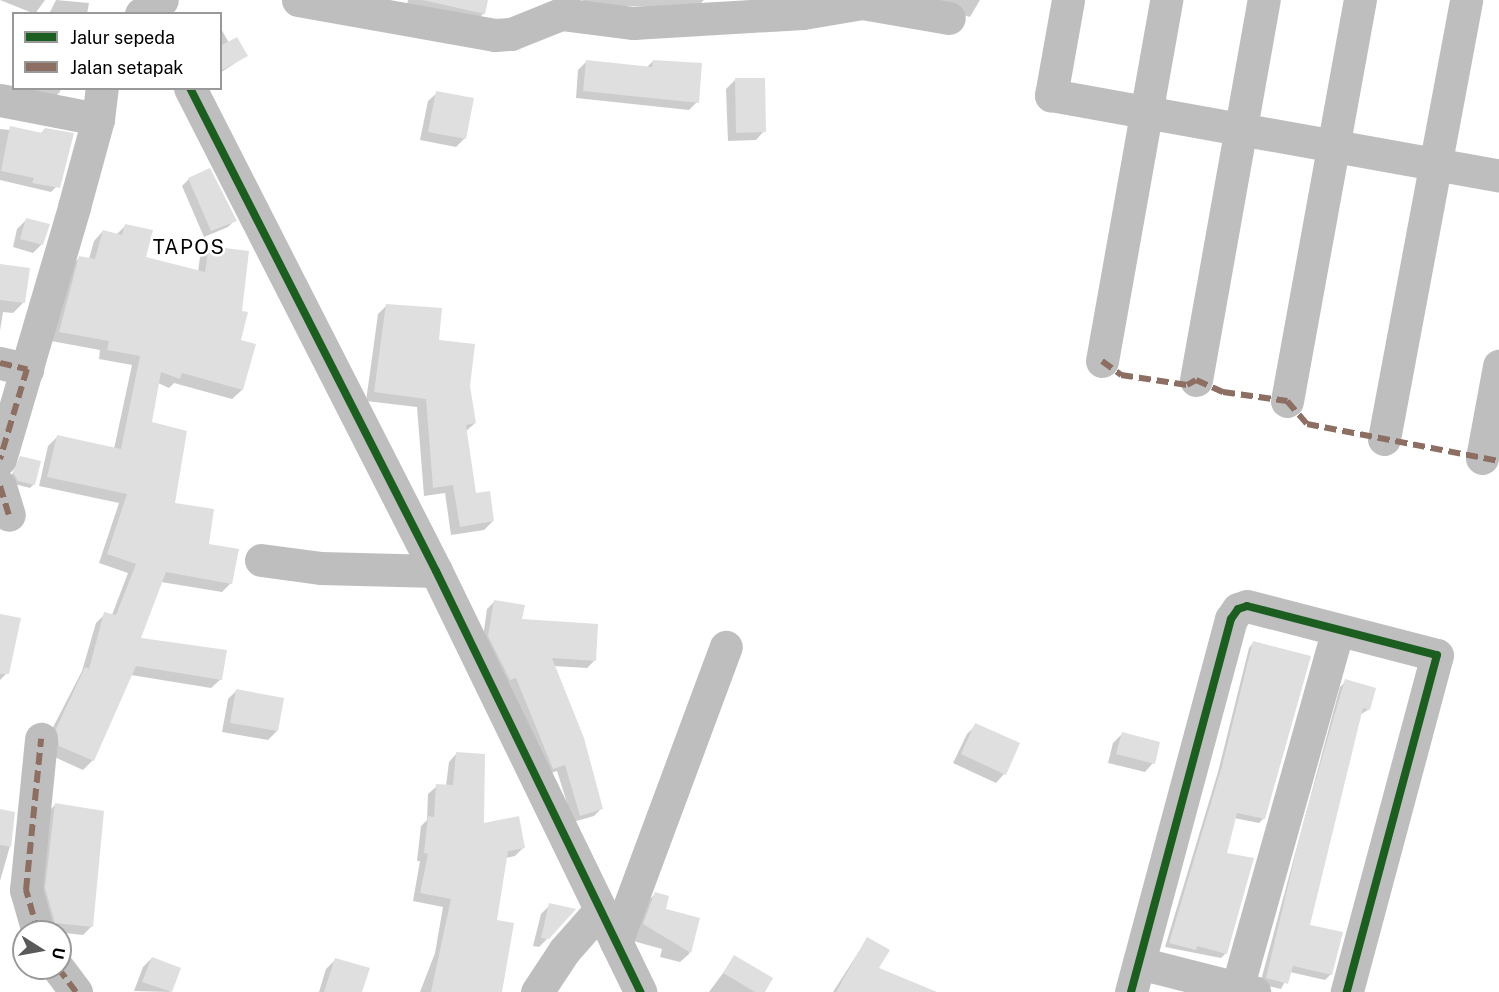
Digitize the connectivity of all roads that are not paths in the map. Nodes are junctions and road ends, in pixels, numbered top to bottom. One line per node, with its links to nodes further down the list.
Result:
1 (298, 0): 7 (street)
2 (1068, 0): 13 (street)
3 (1166, 0): 13 (street)
4 (1264, 0): 14 (street)
5 (1360, 0): 15 (street)
6 (1466, 0): 16 (street)
7 (395, 7): 8 (street)
8 (563, 7): 9 (street)
9 (949, 18)
10 (191, 90): 27 (street)
11 (0, 100): 12 (street)
12 (100, 104): 19 (street)
13 (1146, 112): 14 (street); 18 (street)
14 (1241, 129): 15 (street); 21 (street)
15 (1332, 146): 16 (street); 22 (street)
16 (1436, 164): 17 (street); 23 (street)
17 (1499, 176)
18 (1102, 361)
19 (13, 366): 25 (street)
20 (1499, 366): 24 (street)
21 (1196, 380)
22 (1287, 401)
23 (1384, 439)
24 (1482, 458)
25 (0, 459)
26 (261, 561): 27 (street)
27 (436, 571): 31 (street)
28 (1338, 630): 34 (street); 36 (street); 40 (street)
29 (726, 647): 33 (street)
30 (41, 739): 32 (street)
31 (600, 910): 33 (street); 38 (street)
32 (35, 920)
33 (616, 942): 39 (street)
34 (1135, 977): 36 (street)
35 (66, 980): 37 (street)
36 (1243, 990)
37 (76, 992)
38 (537, 992)
39 (640, 992)
40 (1347, 992)

